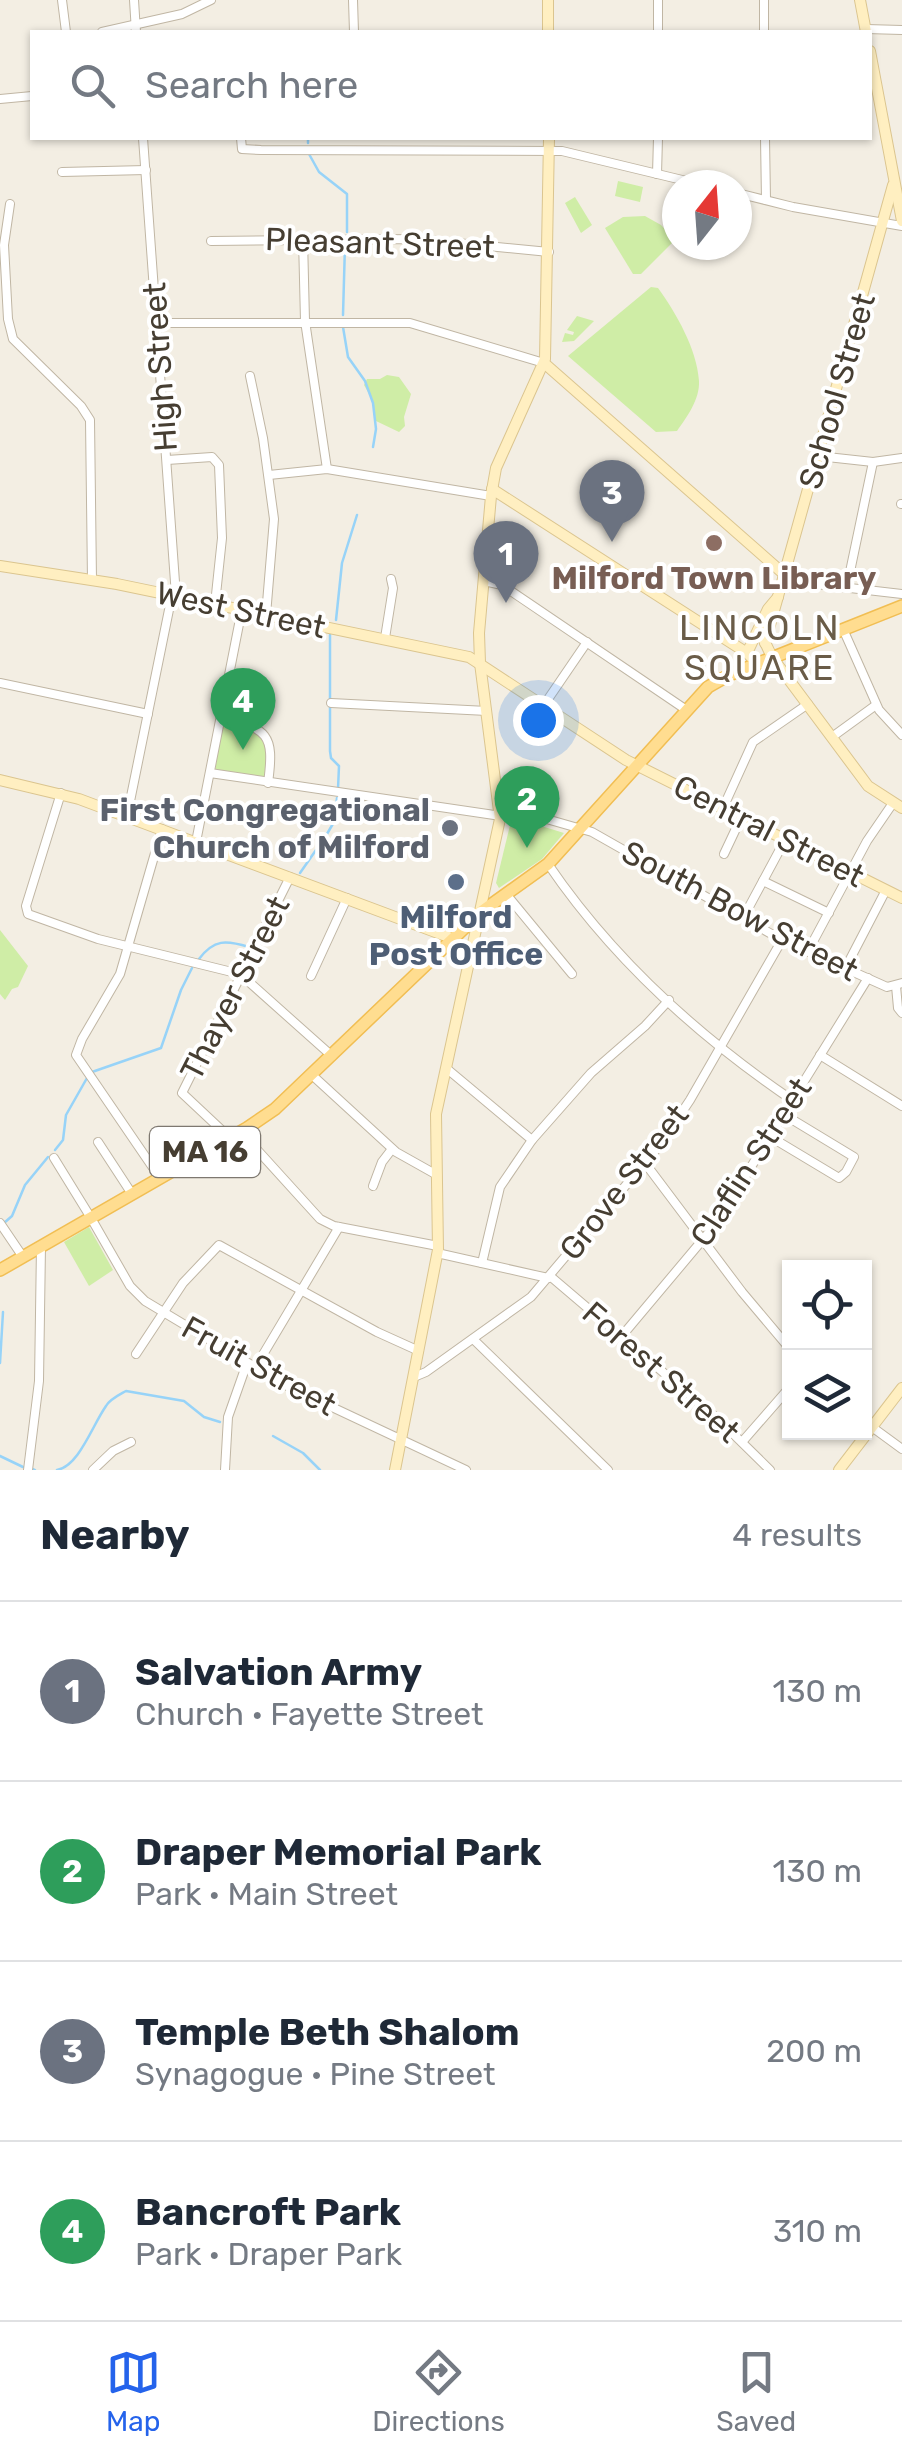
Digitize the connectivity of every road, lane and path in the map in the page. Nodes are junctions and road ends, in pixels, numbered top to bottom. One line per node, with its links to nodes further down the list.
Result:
1 (62, 0): 10 (street)
2 (134, 0): 9 (street)
3 (211, 0): 9 (street)
4 (353, 0): 11 (street)
5 (548, 0): 12 (main road)
6 (658, 0): 13 (street)
7 (764, 0): 14 (street)
8 (860, 0): 15 (main road)
9 (135, 29)
10 (66, 30)
11 (354, 30)
12 (548, 30)
13 (658, 30)
14 (764, 30)
15 (866, 30): 16 (street)
16 (902, 30)
17 (872, 62): 28 (main road)
18 (30, 96): 19 (street)
19 (0, 99)
20 (143, 140): 29 (street, High Street)
21 (241, 140): 26 (street)
22 (356, 140): 26 (street)
23 (658, 140): 31 (street)
24 (765, 140): 35 (street)
25 (549, 144): 26 (street); 31 (street); 41 (main road)
26 (356, 150)
27 (902, 150): 28 (street)
28 (888, 152): 33 (main road)
29 (146, 170): 30 (street); 43 (street, High Street)
30 (62, 172)
31 (658, 174): 32 (street)
32 (662, 175)
33 (894, 185): 37 (main road, School Street); 38 (main road)
34 (752, 197): 35 (street)
35 (766, 200): 37 (street)
36 (10, 204): 56 (street)
37 (885, 221): 38 (street); 46 (main road, School Street)
38 (902, 223)
39 (303, 238): 40 (street, Pleasant Street); 41 (street, Pleasant Street); 42 (street)
40 (211, 241)
41 (548, 252): 44 (main road)
42 (305, 321): 43 (street); 44 (street); 50 (street)
43 (157, 324): 48 (street, High Street)
44 (544, 363): 52 (main road); 54 (main road)
45 (250, 376): 51 (street)
46 (818, 456): 49 (street); 54 (main road, School Street)
47 (902, 458): 49 (street)
48 (167, 460): 61 (street, High Street); 63 (street)
49 (873, 462): 58 (street)
50 (326, 469): 51 (street); 52 (street)
51 (269, 475): 66 (street)
52 (491, 493): 57 (main road); 72 (main road)
53 (0, 566): 56 (main road, West Street)
54 (785, 575): 58 (street); 62 (main road, School Street)
55 (392, 578): 69 (street)
56 (92, 580): 61 (main road, West Street)
57 (484, 581): 70 (street); 74 (main road)
58 (847, 586): 59 (street)
59 (884, 590): 60 (street); 64 (street)
60 (902, 594)
61 (174, 596): 63 (main road, West Street); 84 (street, High Street)
62 (778, 597): 67 (main road, School Street); 71 (main road, School Street)
63 (215, 604): 65 (main road, West Street)
64 (899, 607): 68 (main road, MA 16)
65 (242, 609): 66 (main road, West Street); 85 (street)
66 (266, 614): 69 (main road, West Street)
67 (762, 621): 71 (main road); 72 (main road, School Street)
68 (843, 629): 73 (main road, MA 16); 81 (street)
69 (385, 638): 74 (main road, West Street)
70 (588, 642): 80 (street); 82 (street)
71 (766, 643): 73 (main road)
72 (747, 653): 75 (main road); 76 (main road)
73 (772, 657): 75 (main road, MA 16); 79 (main road)
74 (480, 663): 80 (main road, West Street); 83 (main road)
75 (757, 663): 76 (main road, MA 16)
76 (736, 672): 82 (main road, MA 16)
77 (0, 683): 84 (street)
78 (331, 703): 83 (street)
79 (808, 704): 87 (main road); 94 (street)
80 (544, 705): 88 (main road, Central Street)
81 (876, 705): 86 (street); 87 (street)
82 (685, 709): 88 (main road, MA 16)
83 (488, 711): 95 (main road)
84 (148, 714): 96 (street, High Street)
85 (221, 716): 89 (street); 91 (street)
86 (902, 734)
87 (832, 737): 93 (main road)
88 (636, 765): 94 (main road, Central Street); 99 (main road, MA 16)
89 (210, 774): 91 (street, South Bow Street); 101 (street)
90 (0, 780): 92 (main road)
91 (268, 783): 95 (street, South Bow Street)
92 (62, 793): 96 (main road); 116 (street)
93 (898, 805): 104 (street)
94 (723, 808): 97 (main road, Central Street)
95 (501, 813): 99 (street, South Bow Street); 111 (main road)
96 (127, 816): 98 (main road)
97 (741, 818): 100 (main road, Central Street); 102 (street)
98 (162, 829): 101 (main road); 116 (street)
99 (580, 829): 103 (main road, MA 16); 113 (street, South Bow Street)
100 (785, 840): 104 (main road, Central Street); 106 (street)
101 (196, 842): 105 (main road)
102 (724, 854)
103 (548, 864): 108 (main road, MA 16); 124 (street)
104 (850, 872): 107 (main road, Central Street); 112 (street)
105 (290, 877): 109 (main road); 120 (street, Thayer Street)
106 (763, 881): 112 (street); 113 (street)
107 (886, 890): 110 (main road, Central Street); 118 (street)
108 (506, 894): 111 (main road, MA 16); 119 (street)
109 (347, 898): 114 (main road); 121 (street)
110 (902, 898)
111 (481, 912): 114 (main road, MA 16); 129 (main road)
112 (829, 913): 117 (street)
113 (743, 918): 115 (street, South Bow Street)
114 (454, 939): 128 (main road, MA 16)
115 (782, 940): 117 (street, South Bow Street); 126 (street, Grove Street)
116 (128, 947): 120 (street); 142 (street)
117 (808, 951): 118 (street, South Bow Street)
118 (846, 967): 122 (street, South Bow Street)
119 (572, 974)
120 (242, 975): 128 (street); 134 (street, Thayer Street)
121 (311, 976)
122 (868, 978): 123 (street, South Bow Street); 127 (street, Claflin Street)
123 (899, 984): 125 (street)
124 (669, 1000): 126 (street); 136 (street)
125 (902, 1013)
126 (720, 1048): 131 (street); 140 (street, Grove Street)
127 (820, 1055): 131 (street, Claflin Street); 132 (street)
128 (332, 1056): 130 (main road, MA 16)
129 (446, 1068): 136 (street); 141 (main road)
130 (312, 1075): 134 (main road, MA 16); 138 (street)
131 (792, 1100): 133 (street, Claflin Street)
132 (902, 1106)
133 (783, 1114): 135 (street, Claflin Street); 135 (street)
134 (235, 1135): 142 (main road, MA 16); 147 (street)
135 (769, 1136): 148 (street, Claflin Street)
136 (532, 1140): 152 (street)
137 (98, 1142): 144 (street)
138 (392, 1149): 141 (street); 143 (street)
139 (54, 1158): 145 (street, Fruit Street)
140 (645, 1164): 148 (street); 154 (street, Grove Street)
141 (438, 1175): 150 (main road)
142 (160, 1178): 144 (main road, MA 16)
143 (373, 1186)
144 (132, 1194): 145 (main road, MA 16)
145 (91, 1218): 149 (main road, MA 16); 156 (street, Fruit Street)
146 (0, 1223): 151 (street)
147 (339, 1226): 150 (street, Forest Street); 155 (street)
148 (703, 1240): 157 (street, Claflin Street); 159 (street)
149 (41, 1246): 151 (main road, MA 16); 172 (street)
150 (438, 1250): 152 (street, Forest Street); 160 (main road)
151 (23, 1257): 153 (main road, MA 16)
152 (482, 1263): 154 (street, Forest Street)
153 (0, 1270)
154 (549, 1277): 157 (street, Forest Street); 158 (street, Grove Street)
155 (302, 1291): 156 (street); 160 (street); 162 (street)
156 (162, 1312): 161 (street); 162 (street, Fruit Street)
157 (621, 1336): 170 (street, Forest Street)
158 (473, 1338): 163 (street, Grove Street); 177 (street)
159 (782, 1339)
160 (420, 1351): 163 (main road)
161 (136, 1354)
162 (251, 1365): 167 (street, Fruit Street); 174 (street)
163 (414, 1376): 167 (main road)
164 (902, 1388): 166 (main road)
165 (782, 1396): 170 (street)
166 (872, 1426): 171 (street)
167 (401, 1440): 175 (main road); 176 (street, Fruit Street)
168 (862, 1440): 179 (main road)
169 (131, 1442): 173 (street)
170 (742, 1442): 178 (street, Forest Street)
171 (902, 1450)
172 (28, 1470)
173 (93, 1470)
174 (224, 1470)
175 (396, 1470)
176 (466, 1470)
177 (608, 1470)
178 (770, 1470)
179 (839, 1470)

